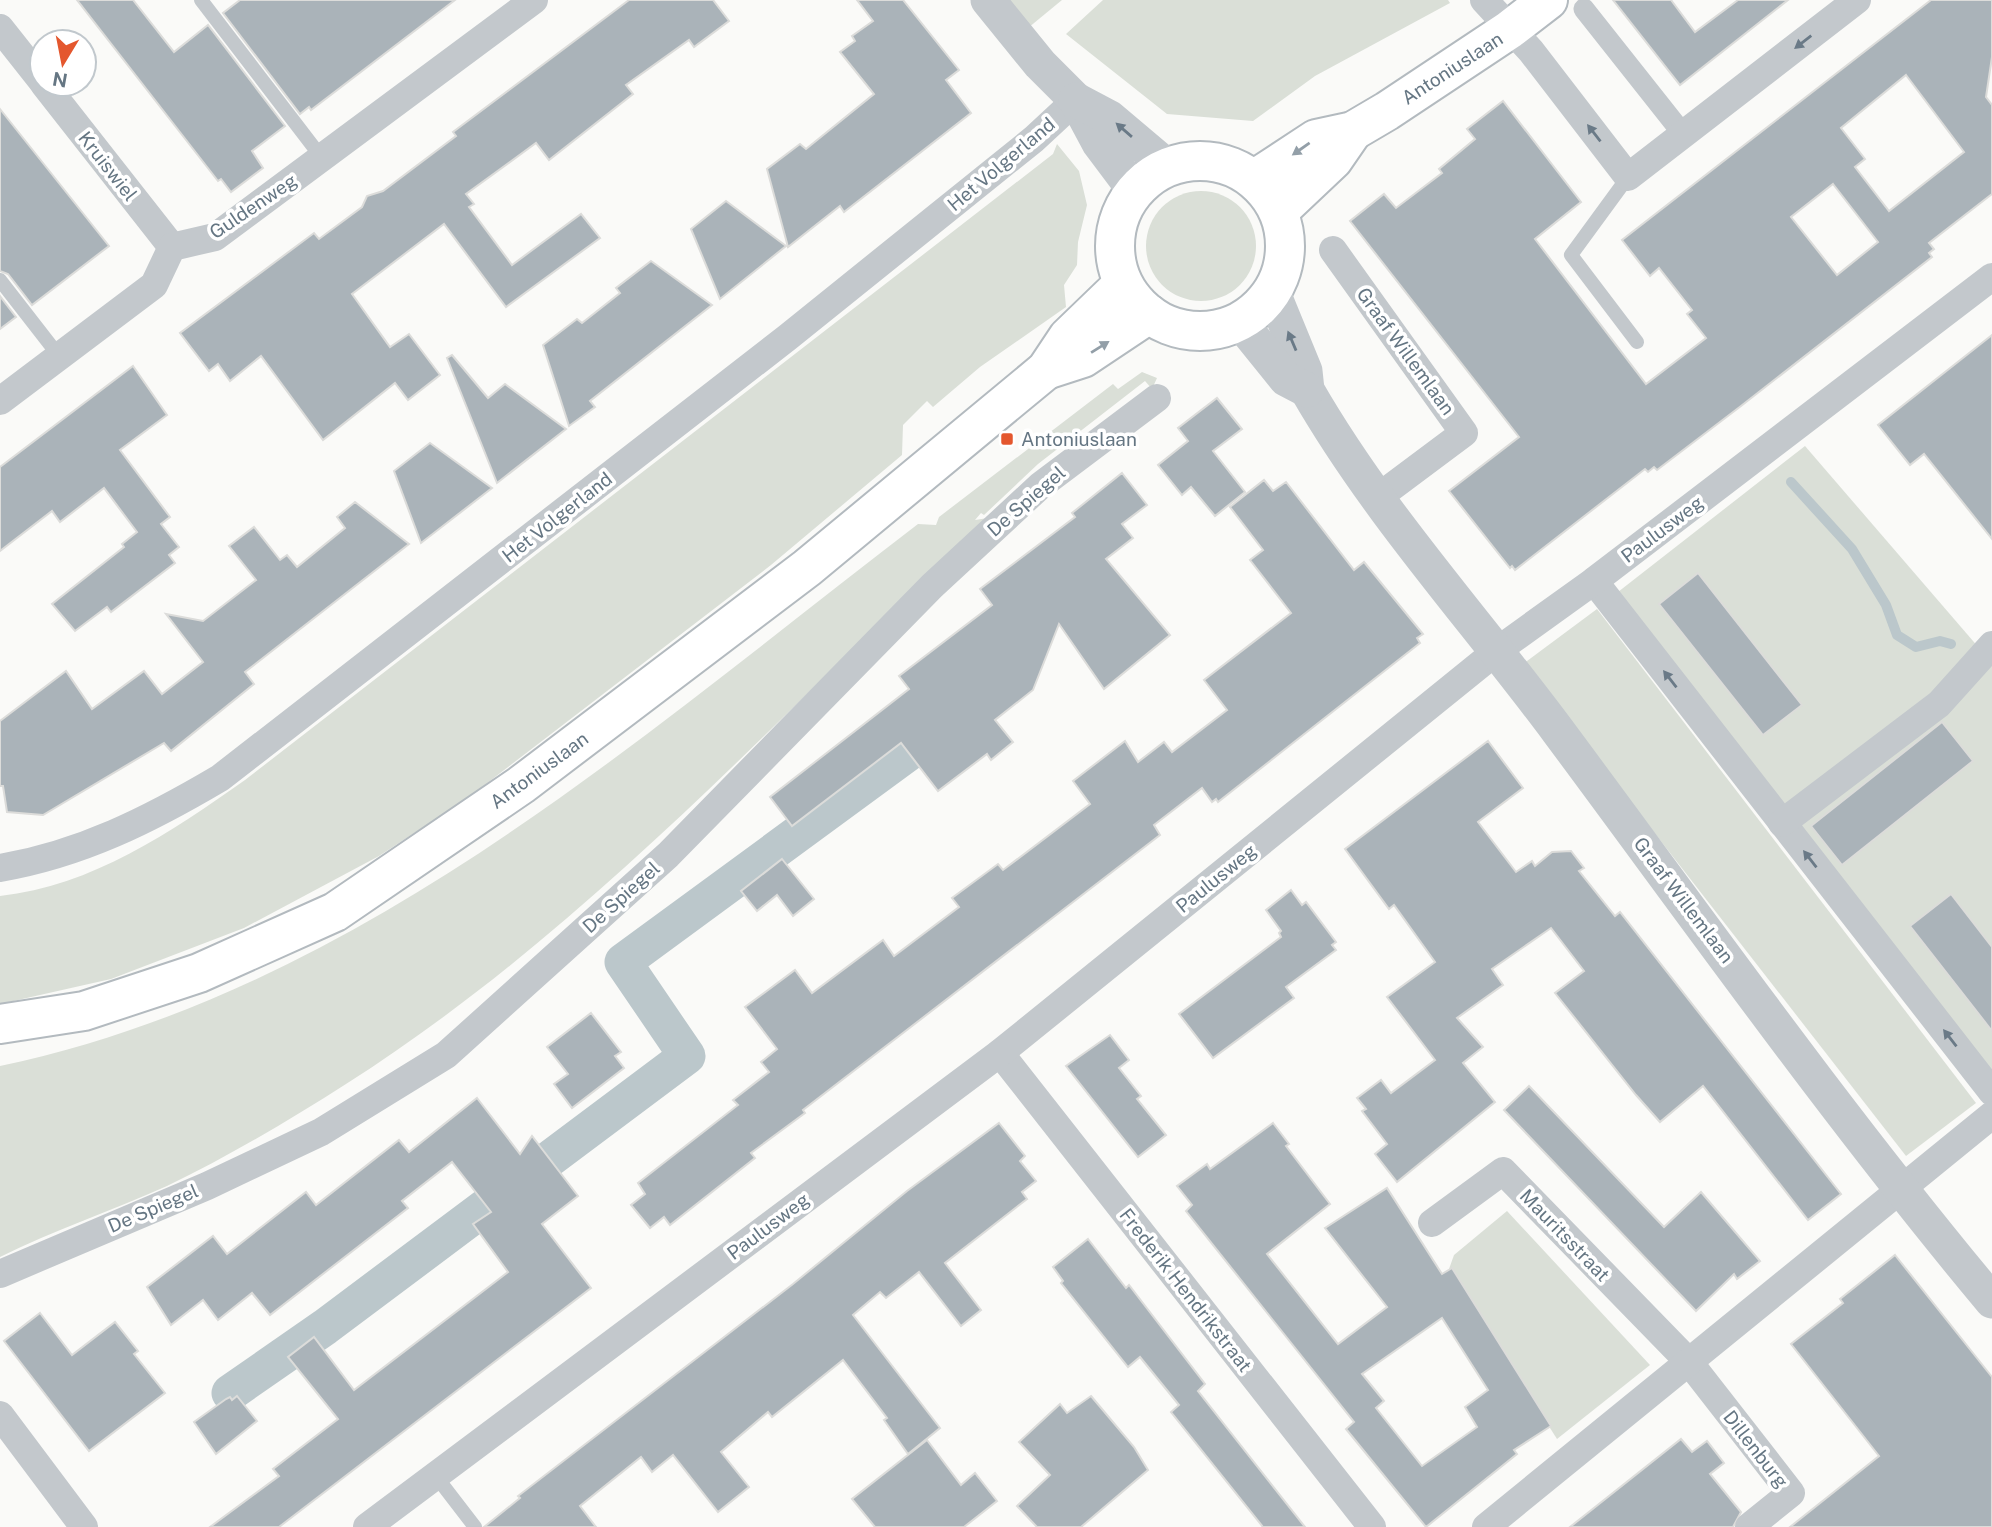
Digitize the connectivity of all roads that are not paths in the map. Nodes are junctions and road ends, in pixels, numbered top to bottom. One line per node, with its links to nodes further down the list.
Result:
1 (201, 0): 14 (lane)
2 (534, 0): 14 (street, Guldenweg)
3 (988, 0): 11 (street)
4 (1484, 0): 8 (street)
5 (1857, 0): 13 (street, one-way to 13)
6 (1566, 5): 8 (main road, Antoniuslaan); 13 (street)
7 (0, 28): 9 (street, Kruiswiel)
8 (1509, 30): 12 (main road, Antoniuslaan); 16 (street, one-way to 8)
9 (28, 64)
10 (55, 98): 20 (street, Kruiswiel)
11 (1076, 100): 15 (street, one-way to 11); 18 (street); 39 (street, Het Volgerland)
12 (1353, 131): 17 (main road, Antoniuslaan, one-way to 17); 19 (main road, Antoniuslaan)
13 (1683, 134): 16 (street)
14 (322, 158): 20 (street, Guldenweg)
15 (1168, 167): 17 (main road); 18 (main road)
16 (1628, 177): 28 (lane)
17 (1255, 179): 19 (main road)
18 (1135, 191): 24 (main road)
19 (1279, 211): 25 (main road)
20 (172, 247): 29 (street)
21 (1333, 250): 34 (street, Graaf Willemlaan)
22 (1992, 277): 35 (street, Paulusweg)
23 (0, 280): 29 (lane)
24 (1124, 284): 26 (main road); 30 (main road, Antoniuslaan)
25 (1273, 293): 27 (main road); 31 (street, Graaf Willemlaan, one-way to 25)
26 (1149, 314): 27 (main road); 30 (main road, Antoniuslaan, one-way to 26)
27 (1240, 322): 31 (street, Graaf Willemlaan)
28 (1637, 342)
29 (59, 356): 33 (street)
30 (1046, 370): 40 (main road, Antoniuslaan)
31 (1307, 390): 34 (street, Graaf Willemlaan)
32 (1157, 398): 46 (street, De Spiegel)
33 (0, 401)
34 (1377, 498): 37 (street, Graaf Willemlaan)
35 (1594, 581): 37 (street, Paulusweg); 38 (street, one-way to 35)
36 (1992, 645): 38 (street)
37 (1498, 650): 41 (street, Paulusweg); 44 (street, Graaf Willemlaan)
38 (1782, 824): 42 (street, one-way to 38)
39 (0, 868)
40 (0, 1024)
41 (1000, 1053): 50 (street, Paulusweg); 54 (street, Frederik Hendrikstraat)
42 (1992, 1092)
43 (1992, 1115): 44 (street)
44 (1900, 1191): 47 (street, Graaf Willemlaan); 48 (street)
45 (1432, 1223): 48 (street, Mauritsstraat)
46 (0, 1274)
47 (1992, 1301)
48 (1689, 1362): 55 (street); 56 (street, Dillenburg)
49 (0, 1415): 51 (street)
50 (435, 1475): 52 (street, Paulusweg); 53 (lane)
51 (84, 1527)
52 (367, 1527)
53 (475, 1527)
54 (1372, 1527)
55 (1486, 1527)
56 (1749, 1527)

